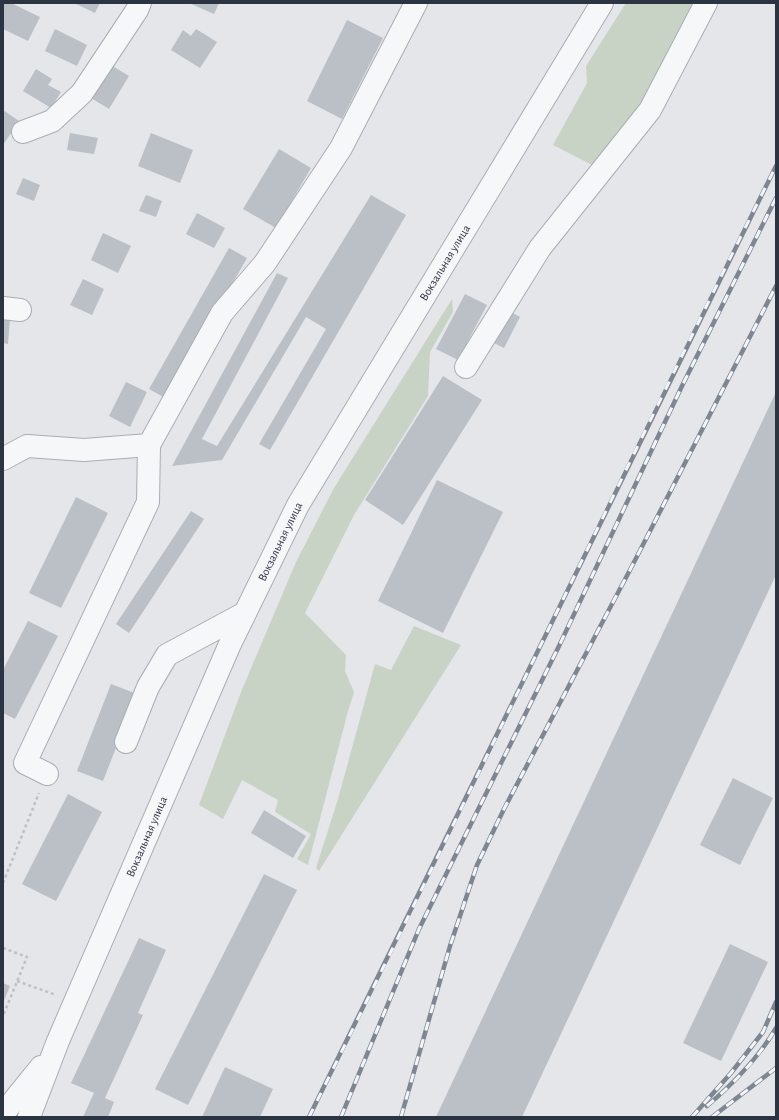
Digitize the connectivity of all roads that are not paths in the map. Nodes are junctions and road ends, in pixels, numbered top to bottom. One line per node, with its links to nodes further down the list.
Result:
1 (140, 3): 5 (street)
2 (416, 3): 7 (street)
3 (602, 3): 9 (street, Вокзальная улица)
4 (706, 3): 6 (street)
5 (23, 132)
6 (466, 367)
7 (149, 445): 8 (street); 11 (street)
8 (3, 459)
9 (245, 613): 10 (street); 12 (street, Вокзальная улица)
10 (126, 742)
11 (47, 774)
12 (58, 1041): 13 (street); 14 (street, Вокзальная улица)
13 (3, 1114)
14 (29, 1117)

